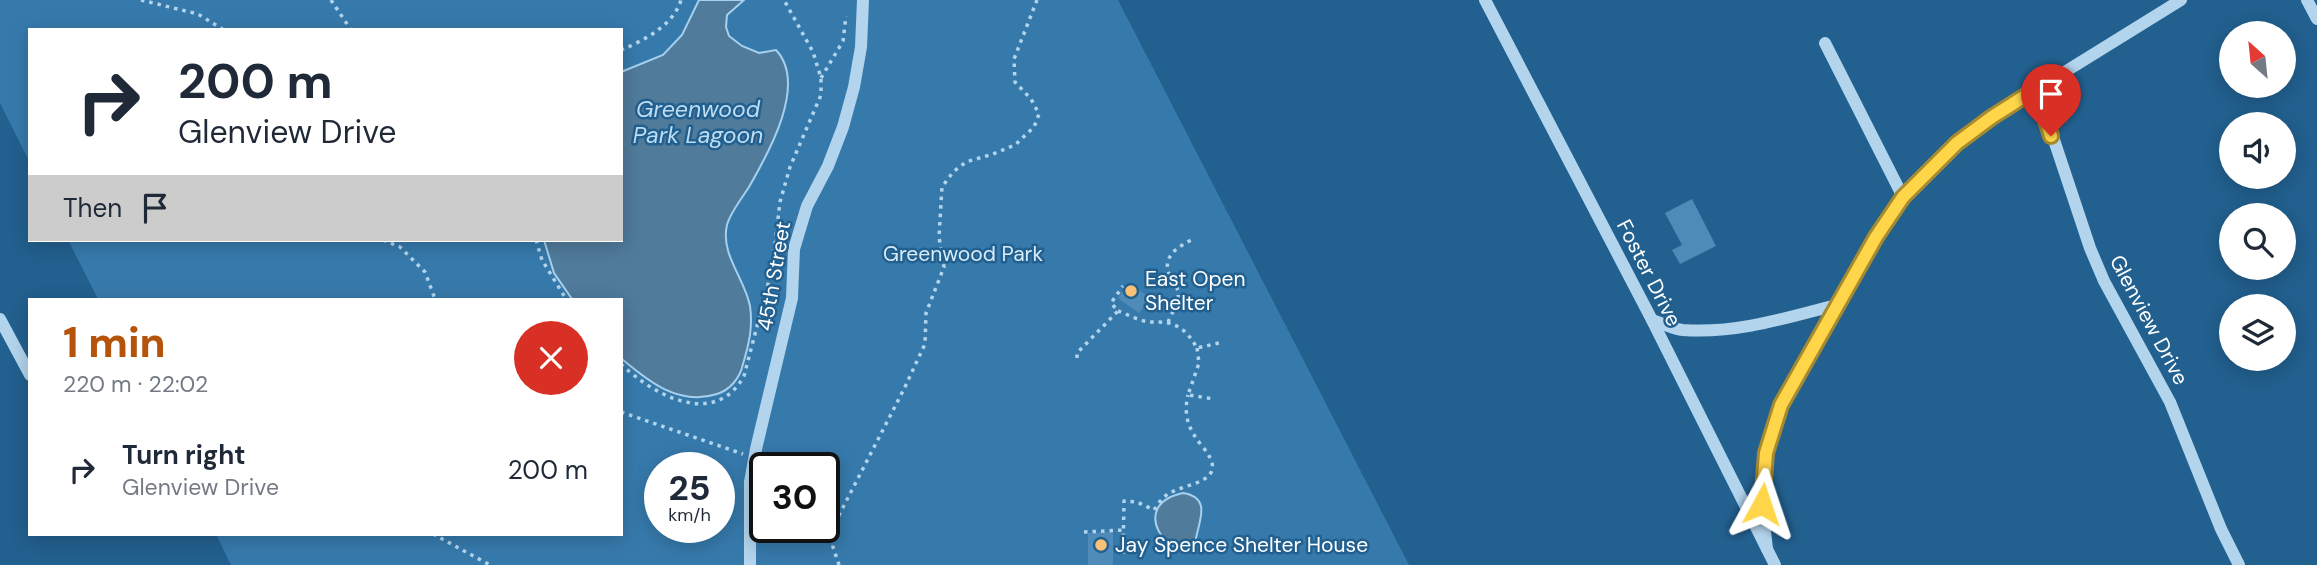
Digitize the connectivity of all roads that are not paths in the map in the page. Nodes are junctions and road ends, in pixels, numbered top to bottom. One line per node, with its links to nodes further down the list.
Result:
1 (863, 0): 14 (street, 45th Street)
2 (1485, 0): 11 (street, Foster Drive)
3 (2181, 0): 7 (street)
4 (2307, 0): 5 (street)
5 (2317, 19)
6 (1825, 43): 8 (street)
7 (2036, 89): 8 (street); 16 (street, Glenview Drive)
8 (1903, 197): 9 (street)
9 (1836, 305): 11 (street); 13 (street)
10 (0, 318): 12 (street)
11 (1652, 320): 13 (street, Foster Drive)
12 (28, 371)
13 (1767, 549): 15 (street, Foster Drive)
14 (750, 565)
15 (1775, 565)
16 (2239, 565)

